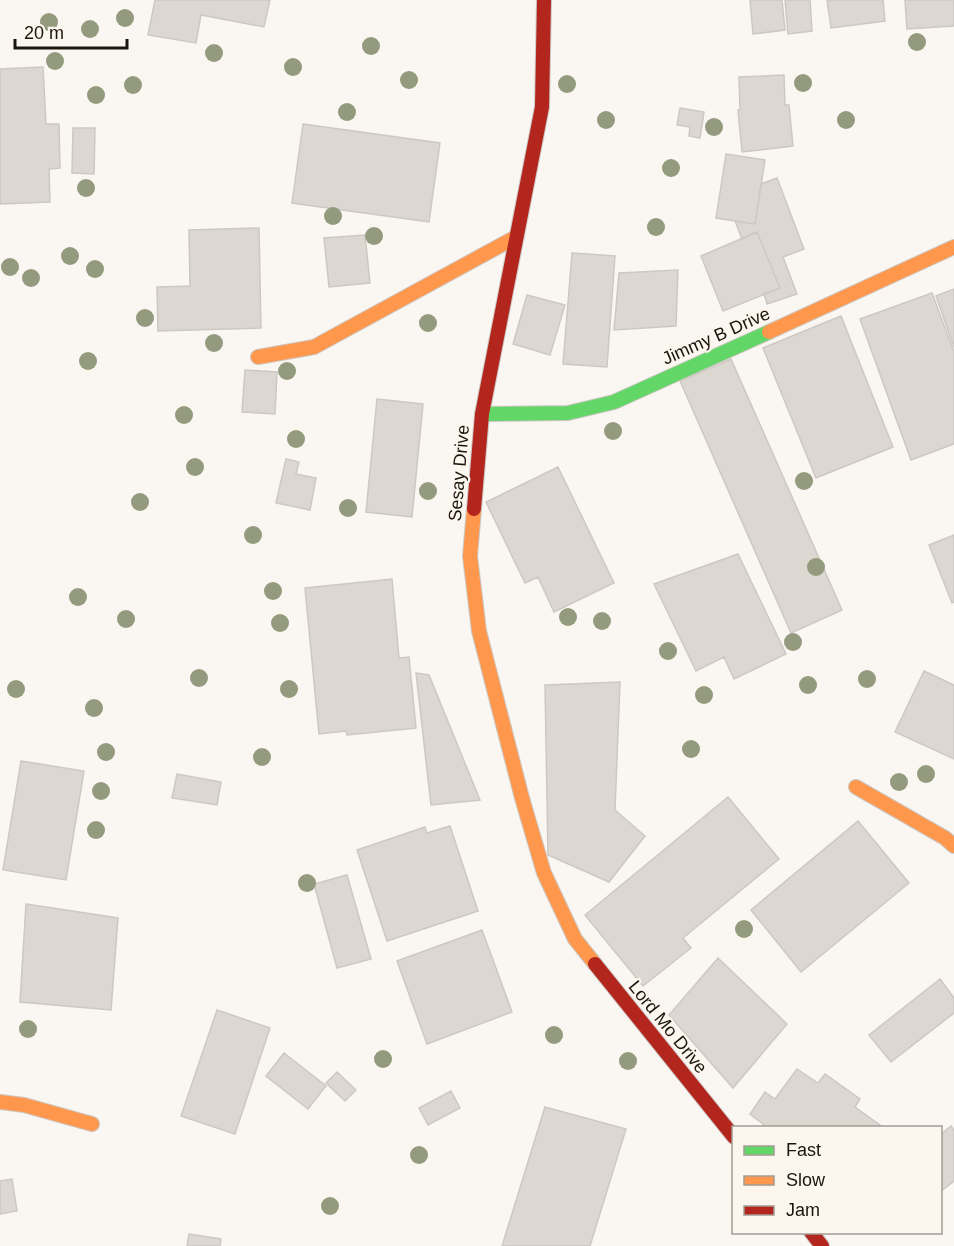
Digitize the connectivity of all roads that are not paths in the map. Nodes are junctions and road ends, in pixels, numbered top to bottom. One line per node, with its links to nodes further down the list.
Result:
1 (544, 0): 2 (street, Sesay Drive)
2 (516, 237): 4 (street); 5 (street, Sesay Drive)
3 (954, 247): 5 (street, Jimmy B Drive)
4 (258, 357)
5 (482, 414): 8 (street, Sesay Drive)
6 (856, 788): 7 (street)
7 (954, 846)
8 (575, 939): 11 (street, Lord Mo Drive)
9 (0, 1102): 10 (street)
10 (92, 1124)
11 (732, 1135)
12 (812, 1234): 13 (street)
13 (822, 1246)

